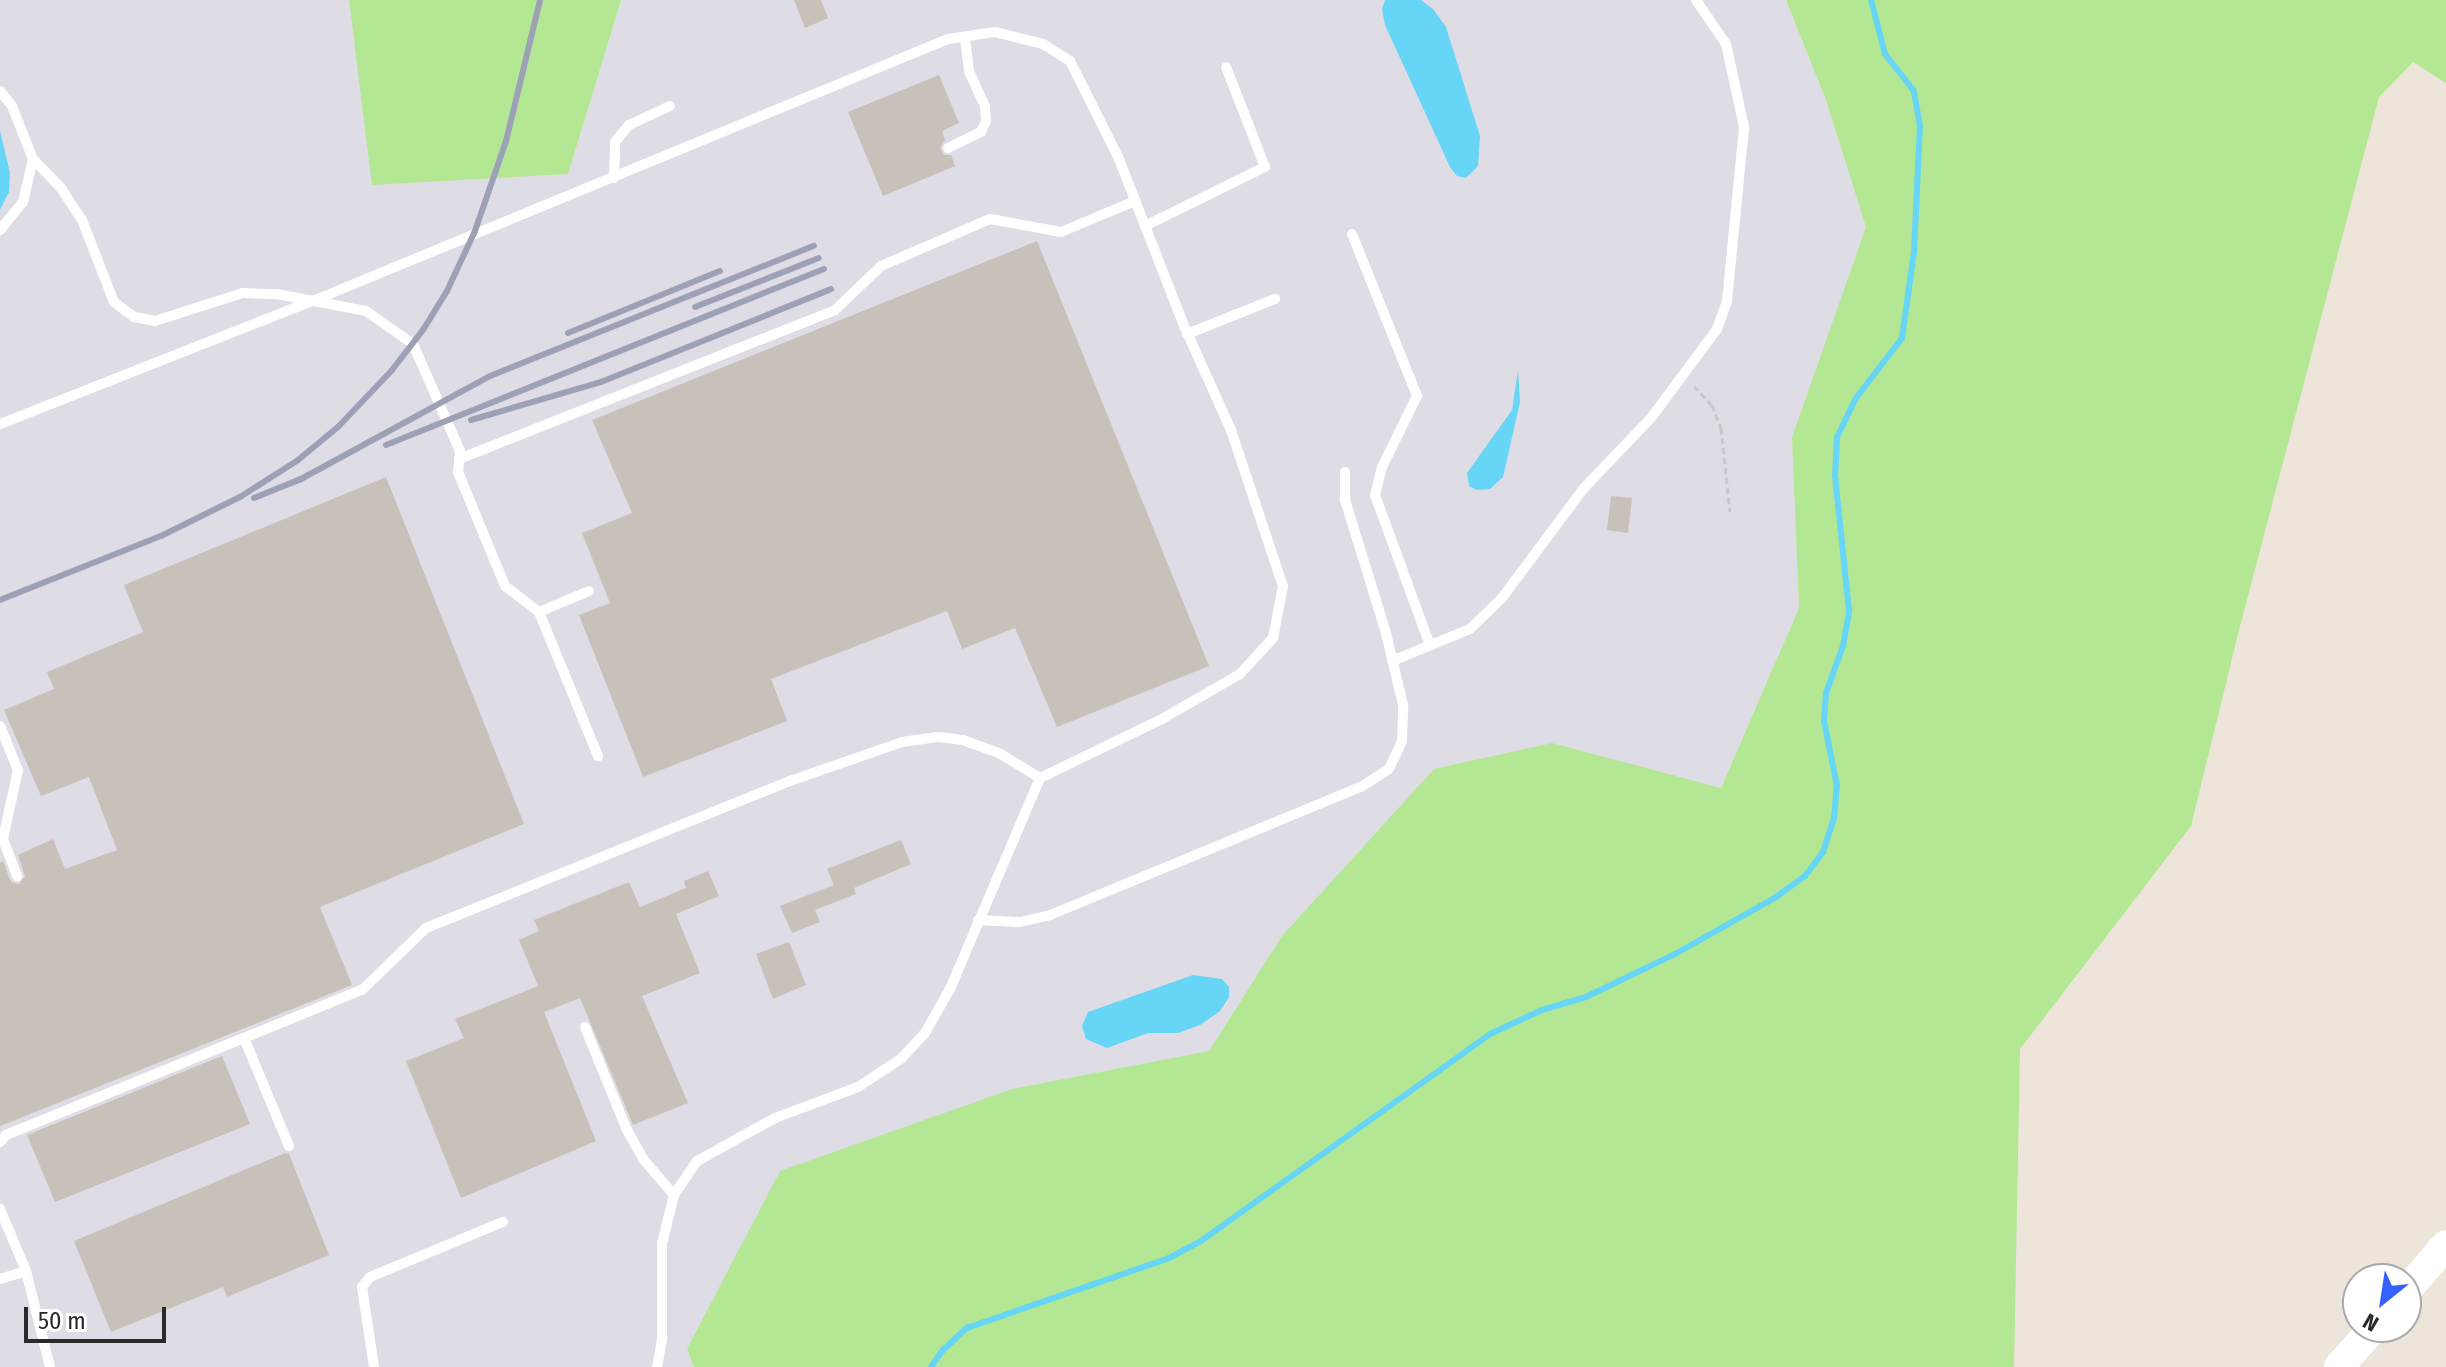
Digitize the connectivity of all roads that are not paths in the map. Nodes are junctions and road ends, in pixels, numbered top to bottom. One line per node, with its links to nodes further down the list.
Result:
1 (1696, 0): 21 (lane)
2 (965, 37): 6 (lane); 8 (lane); 9 (lane)
3 (1226, 67): 10 (lane)
4 (0, 91): 7 (lane)
5 (670, 106): 8 (lane)
6 (948, 148)
7 (33, 159): 11 (lane); 14 (lane)
8 (614, 178): 14 (lane)
9 (1135, 201): 10 (lane); 17 (lane)
10 (1145, 226): 15 (lane)
11 (0, 230)
12 (1352, 234): 21 (lane)
13 (1275, 299): 15 (lane)
14 (315, 300): 16 (lane); 17 (lane)
15 (1187, 334): 25 (lane)
16 (0, 424)
17 (459, 459): 20 (lane)
18 (1345, 472): 22 (lane)
19 (589, 591): 20 (lane)
20 (539, 612): 24 (lane)
21 (1430, 645): 22 (lane)
22 (1392, 661): 27 (lane)
23 (0, 726): 26 (lane)
24 (598, 756)
25 (1040, 778): 27 (lane); 29 (lane)
26 (17, 876)
27 (978, 920): 32 (lane)
28 (585, 1027): 32 (lane)
29 (244, 1038): 30 (lane); 31 (lane)
30 (0, 1142)
31 (289, 1146)
32 (674, 1195): 42 (lane)
33 (0, 1209): 36 (lane)
34 (503, 1222): 41 (lane)
35 (2446, 1245): 37 (street)
36 (26, 1271): 38 (lane); 40 (lane)
37 (2422, 1273)
38 (0, 1279)
39 (2360, 1343): 43 (street)
40 (50, 1367)
41 (374, 1367)
42 (657, 1367)
43 (2339, 1367)

